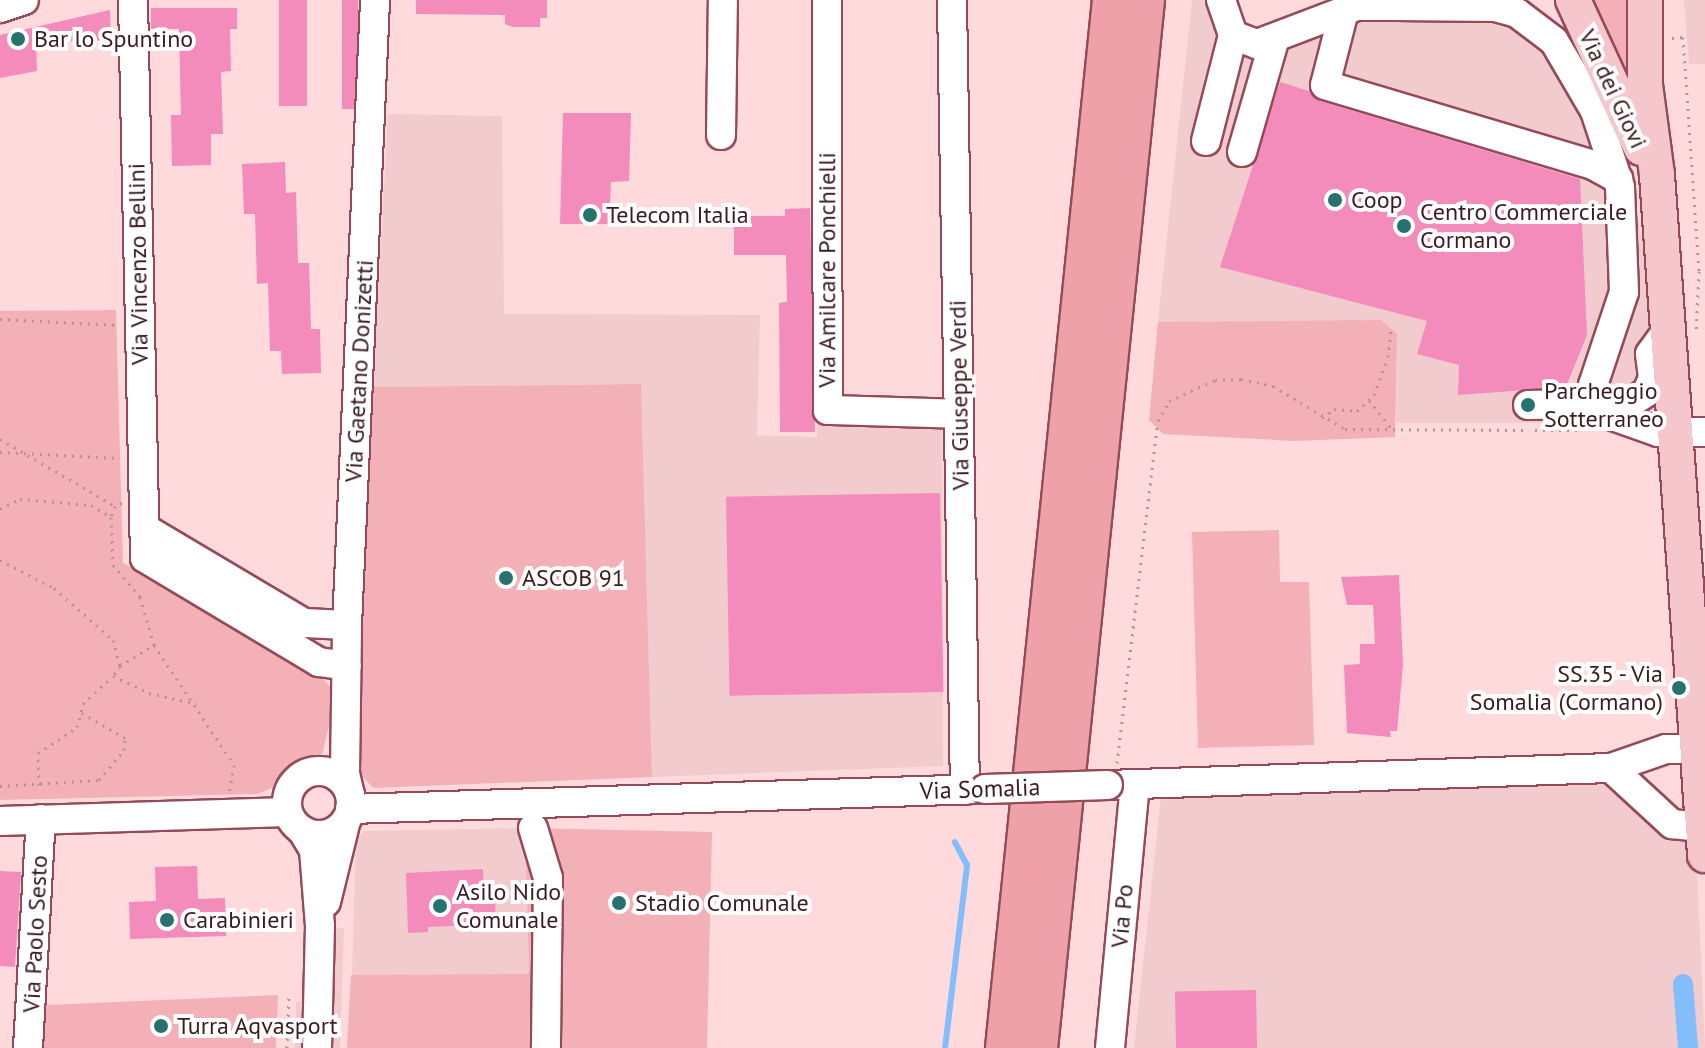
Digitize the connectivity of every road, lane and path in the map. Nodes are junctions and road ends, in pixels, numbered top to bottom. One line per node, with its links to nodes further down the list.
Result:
1 (24, 0): 11 (street)
2 (133, 0): 37 (street, Via Vincenzo Bellini)
3 (375, 0): 39 (street, Via Gaetano Donizetti)
4 (723, 0): 15 (street)
5 (827, 0): 26 (street, Via Amilcare Ponchielli)
6 (952, 0): 26 (street, Via Giuseppe Verdi)
7 (1113, 0): 68 (highway)
8 (1144, 0): 69 (highway)
9 (1645, 0): 19 (main road, Via dei Giovi)
10 (1572, 4): 19 (main road, Via dei Giovi)
11 (0, 8)
12 (1344, 11): 14 (street); 18 (street); 18 (street)
13 (1230, 12): 14 (street); 16 (street)
14 (1274, 41): 17 (street)
15 (721, 135)
16 (1206, 141)
17 (1242, 152)
18 (1618, 179): 28 (street)
19 (1661, 226): 23 (main road, Via dei Giovi)
20 (0, 319): 21 (path)
21 (119, 325)
22 (1391, 328): 24 (path)
23 (1666, 332): 28 (street); 30 (main road, Via dei Giovi)
24 (1369, 400): 27 (path); 29 (path)
25 (1528, 405): 28 (street)
26 (959, 414): 54 (street, Via Giuseppe Verdi)
27 (1322, 418): 29 (path); 50 (path)
28 (1597, 420): 29 (path); 30 (street)
29 (1393, 431)
30 (1689, 432): 47 (main road, Via dei Giovi)
31 (0, 439): 33 (path)
32 (0, 452): 33 (path)
33 (24, 453): 34 (path); 36 (path)
34 (123, 458)
35 (0, 509): 36 (path)
36 (111, 517): 40 (path)
37 (144, 528): 39 (street); 42 (street, Via Vincenzo Bellini)
38 (0, 560): 41 (path)
39 (347, 625): 42 (street, Via Gaetano Donizetti)
40 (154, 645): 41 (path); 44 (path)
41 (120, 666): 43 (path)
42 (347, 666): 46 (street, Via Gaetano Donizetti)
43 (113, 676): 44 (path); 45 (path)
44 (198, 705): 55 (path)
45 (82, 713): 51 (path); 52 (path)
46 (345, 740): 49 (street); 57 (street, Via Gaetano Donizetti); 58 (path)
47 (1700, 757): 48 (street, Via Somalia); 61 (main road, Via dei Giovi)
48 (1611, 768): 50 (street, Via Somalia); 61 (street)
49 (312, 772): 57 (street); 58 (street)
50 (1120, 778): 54 (street, Via Somalia, bridge); 70 (street, Via Po)
51 (39, 785): 52 (path); 53 (path)
52 (51, 785): 56 (path)
53 (0, 786)
54 (975, 789): 57 (street, Via Somalia)
55 (243, 796)
56 (46, 806): 58 (street); 59 (street); 64 (street, Via Paolo Sesto)
57 (348, 808): 58 (street); 62 (street, Via Gaetano Donizetti)
58 (286, 812): 62 (street)
59 (0, 821)
60 (533, 828): 67 (street)
61 (1704, 841)
62 (320, 926): 66 (street)
63 (289, 997): 65 (path)
64 (28, 1048)
65 (287, 1048)
66 (317, 1048)
67 (546, 1048)
68 (1006, 1048)
69 (1037, 1048)
70 (1110, 1048)

